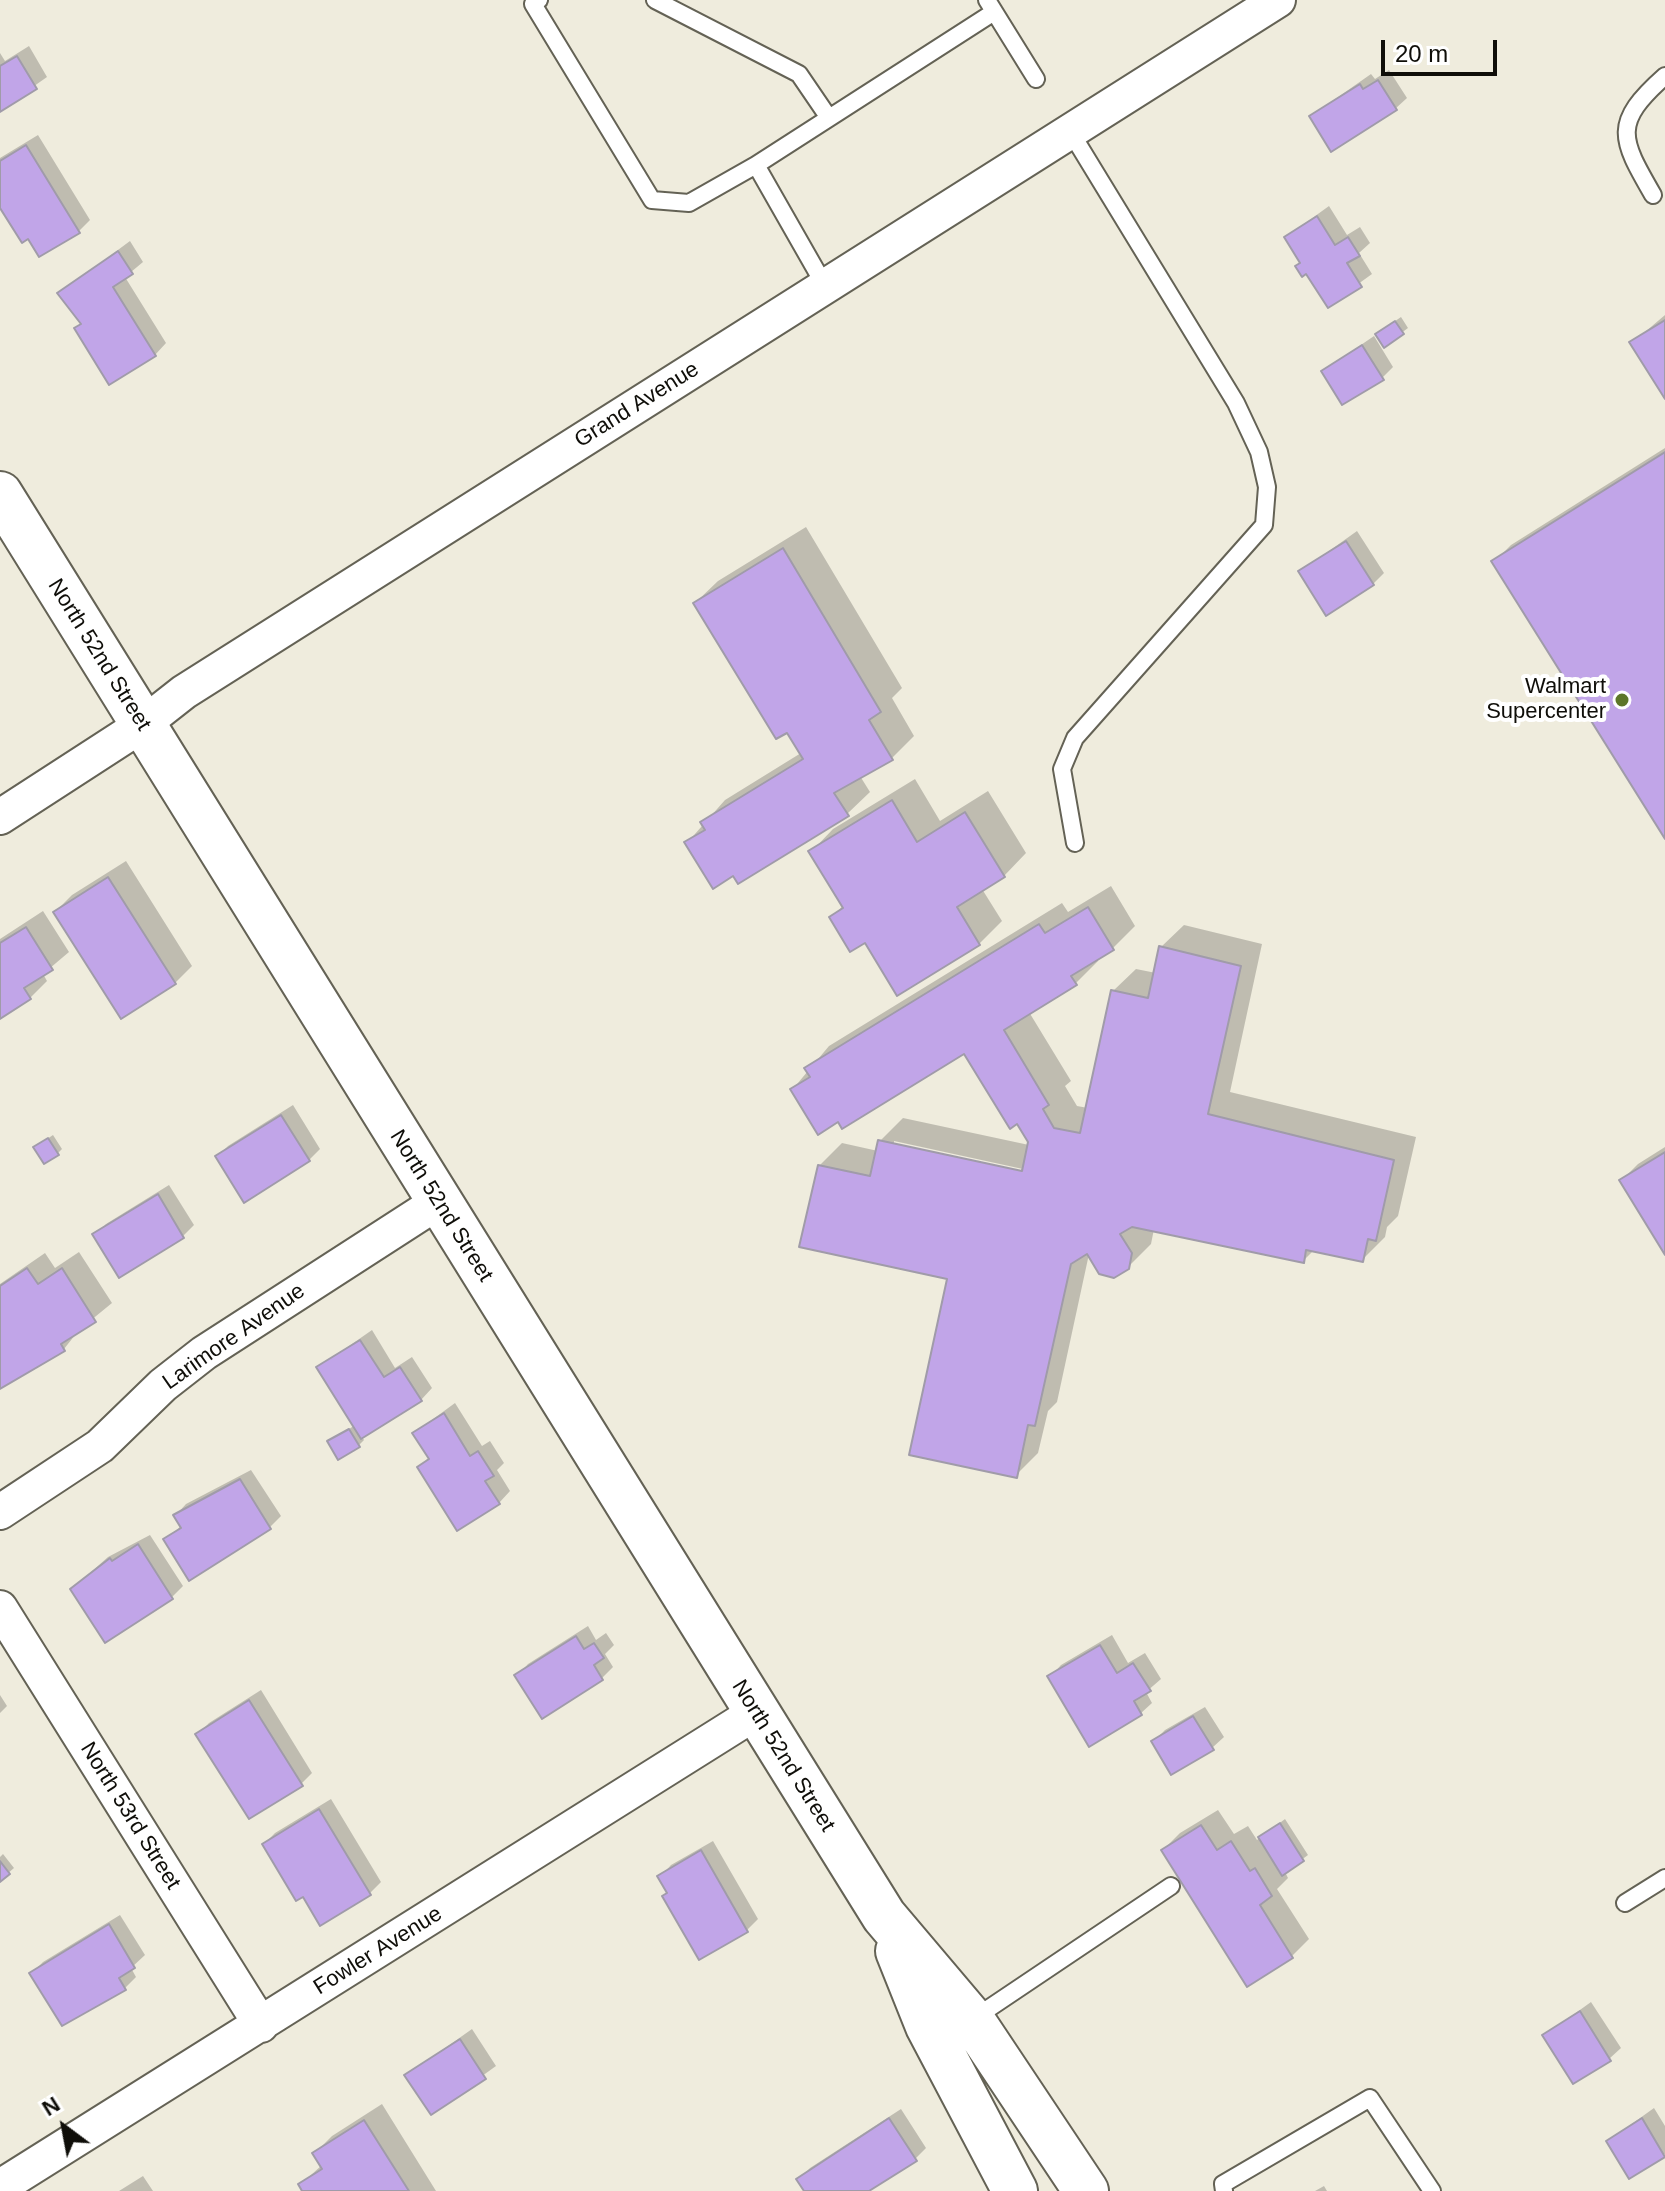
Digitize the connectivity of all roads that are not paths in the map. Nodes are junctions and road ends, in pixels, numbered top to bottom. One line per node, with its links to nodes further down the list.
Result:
1 (539, 0): 9 (lane)
2 (655, 0): 7 (lane)
3 (1276, 0): 8 (street, Grand Avenue)
4 (990, 6): 6 (lane); 7 (lane)
5 (1665, 76): 10 (lane)
6 (1036, 79)
7 (829, 118): 9 (lane)
8 (1070, 131): 11 (street, Grand Avenue); 15 (lane)
9 (756, 165): 11 (lane)
10 (1653, 195)
11 (825, 286): 13 (street, Grand Avenue)
12 (0, 494): 13 (main road, North 52nd Street)
13 (142, 725): 14 (street, Grand Avenue); 16 (main road, North 52nd Street)
14 (0, 817)
15 (1075, 843)
16 (438, 1202): 17 (street, Larimore Avenue); 19 (main road, North 52nd Street)
17 (0, 1512)
18 (0, 1608): 25 (street, North 53rd Street)
19 (755, 1713): 23 (main road, North 52nd Street); 25 (street, Fowler Avenue)
20 (1665, 1878): 22 (lane)
21 (1171, 1886): 24 (lane)
22 (1625, 1903)
23 (884, 1916): 24 (main road, North 52nd Street); 27 (main road, North 52nd Street)
24 (972, 2020): 28 (main road, North 52nd Street)
25 (261, 2025): 26 (street, Fowler Avenue)
26 (0, 2187)
27 (1015, 2191)
28 (1086, 2191)
29 (1224, 2191): 30 (lane)
30 (1432, 2191)

